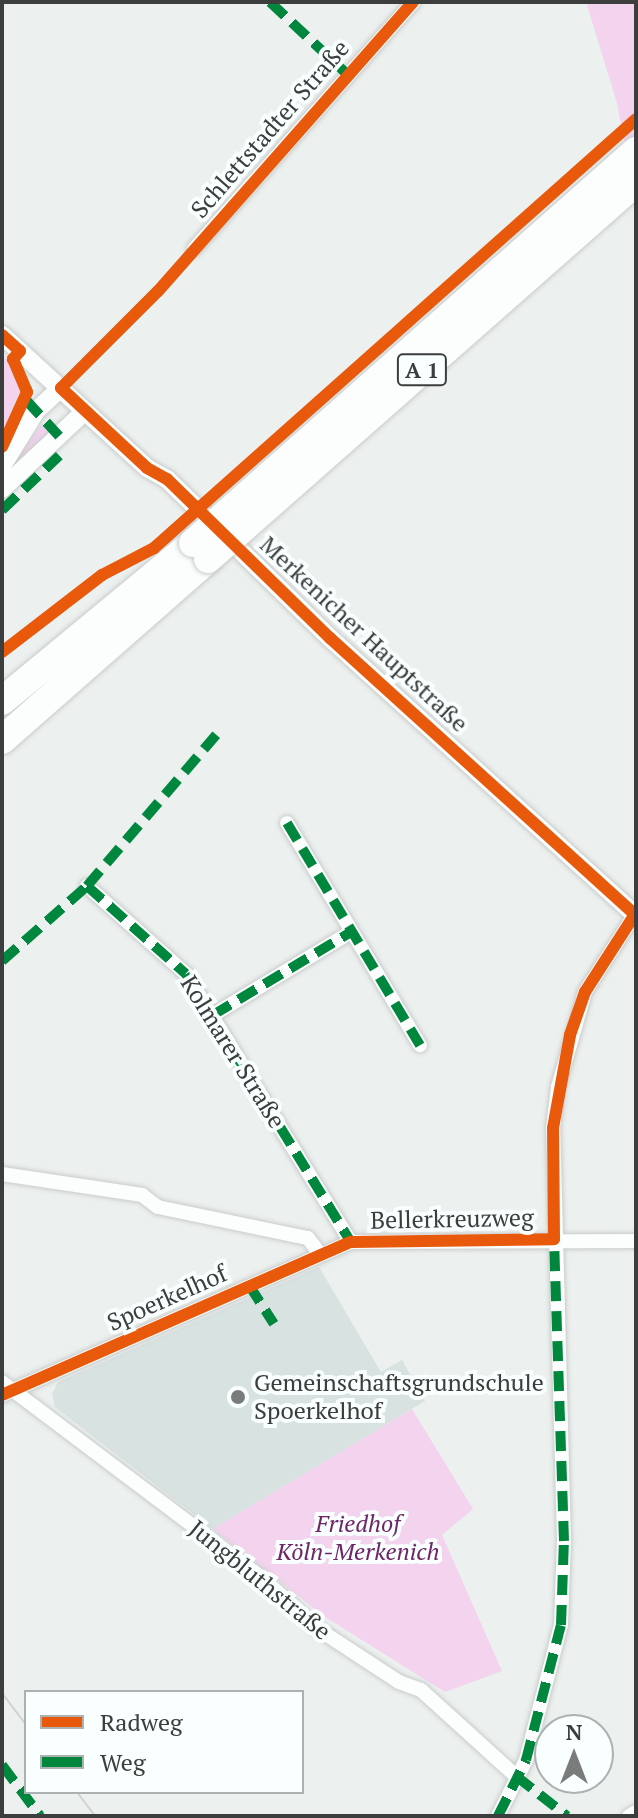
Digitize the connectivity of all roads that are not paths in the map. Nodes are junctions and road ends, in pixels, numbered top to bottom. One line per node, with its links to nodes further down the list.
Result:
1 (413, 2): 4 (street, Schlettstadter Straße)
2 (636, 151): 10 (highway, A 1, bridge)
3 (636, 182): 10 (highway, A 1, bridge)
4 (194, 249)
5 (2, 335): 6 (street, Merkenicher Hauptstraße)
6 (61, 388): 7 (street, Merkenicher Hauptstraße); 8 (street)
7 (85, 411): 9 (street); 15 (street, Merkenicher Hauptstraße)
8 (2, 466)
9 (2, 489)
10 (200, 551): 11 (highway, A 1); 12 (highway, A 1)
11 (2, 701)
12 (2, 740)
13 (287, 823): 16 (street)
14 (87, 886): 17 (street, Kolmarer Straße)
15 (635, 915): 20 (street)
16 (351, 932): 17 (street); 18 (street)
17 (213, 1015): 22 (street, Kolmarer Straße)
18 (420, 1045)
19 (2, 1174): 23 (street)
20 (554, 1239): 21 (street, Bellerkreuzweg); 22 (street, Bellerkreuzweg); 25 (street)
21 (636, 1241)
22 (351, 1242): 23 (street, Spoerkelhof)
23 (320, 1254): 24 (street, Spoerkelhof)
24 (6, 1389): 25 (street, Jungbluthstraße)
25 (516, 1776): 27 (street)
26 (636, 1812): 28 (street)
27 (498, 1816)
28 (629, 1816)

